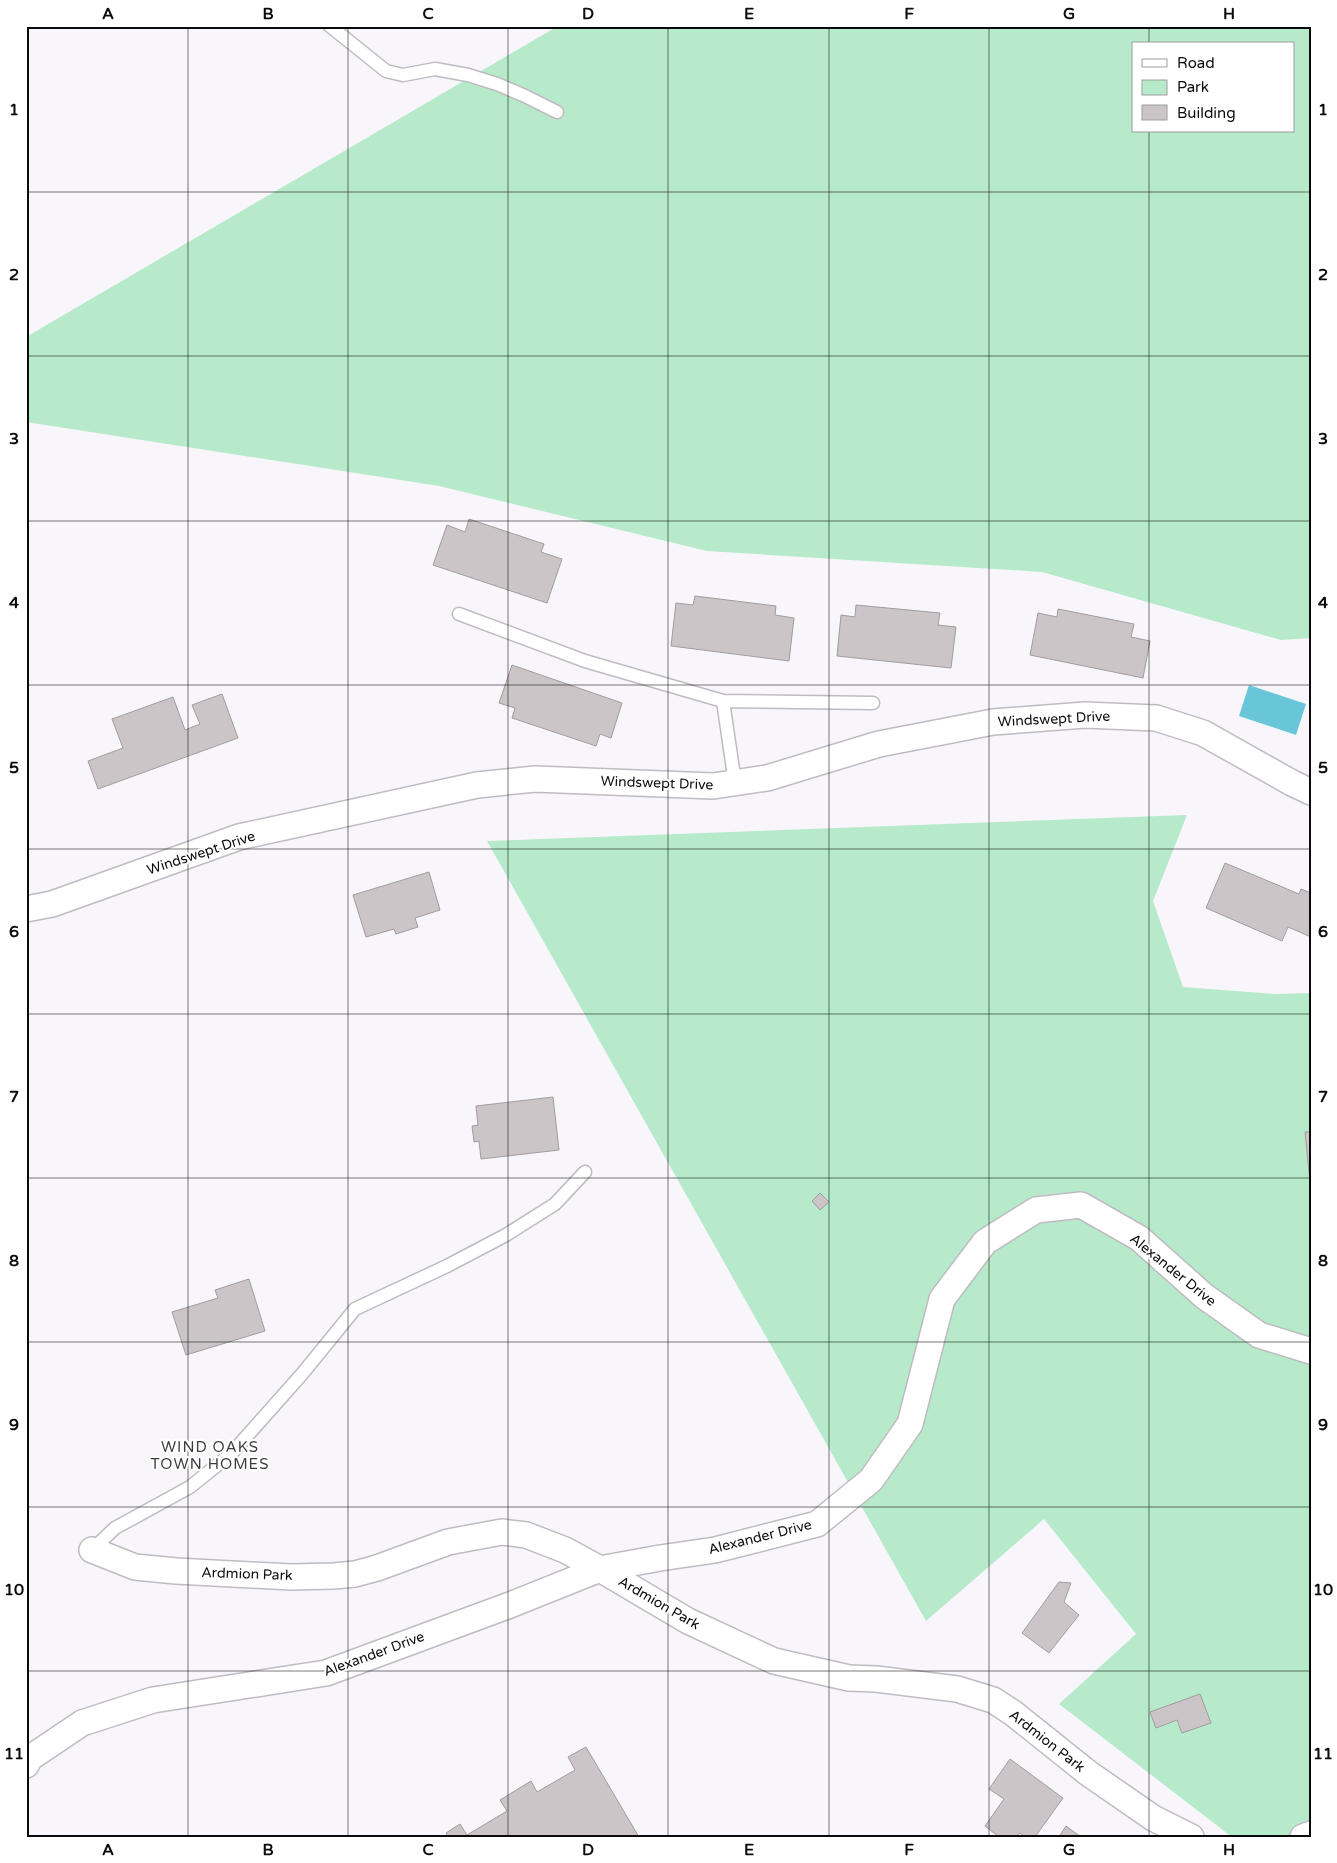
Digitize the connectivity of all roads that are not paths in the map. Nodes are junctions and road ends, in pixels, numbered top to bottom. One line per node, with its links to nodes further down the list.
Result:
1 (330, 26): 2 (lane)
2 (557, 112)
3 (459, 614): 4 (lane)
4 (723, 701): 5 (lane); 6 (lane)
5 (873, 703)
6 (735, 783): 7 (street, Windswept Drive); 8 (street, Windswept Drive)
7 (1311, 792)
8 (26, 909)
9 (585, 1172): 11 (lane)
10 (1311, 1351): 12 (street, Alexander Drive)
11 (92, 1550): 12 (street, Ardmion Park)
12 (600, 1569): 13 (street, Alexander Drive); 15 (street, Ardmion Park)
13 (26, 1765)
14 (1311, 1834): 16 (street)
15 (1191, 1837)
16 (1303, 1837)

